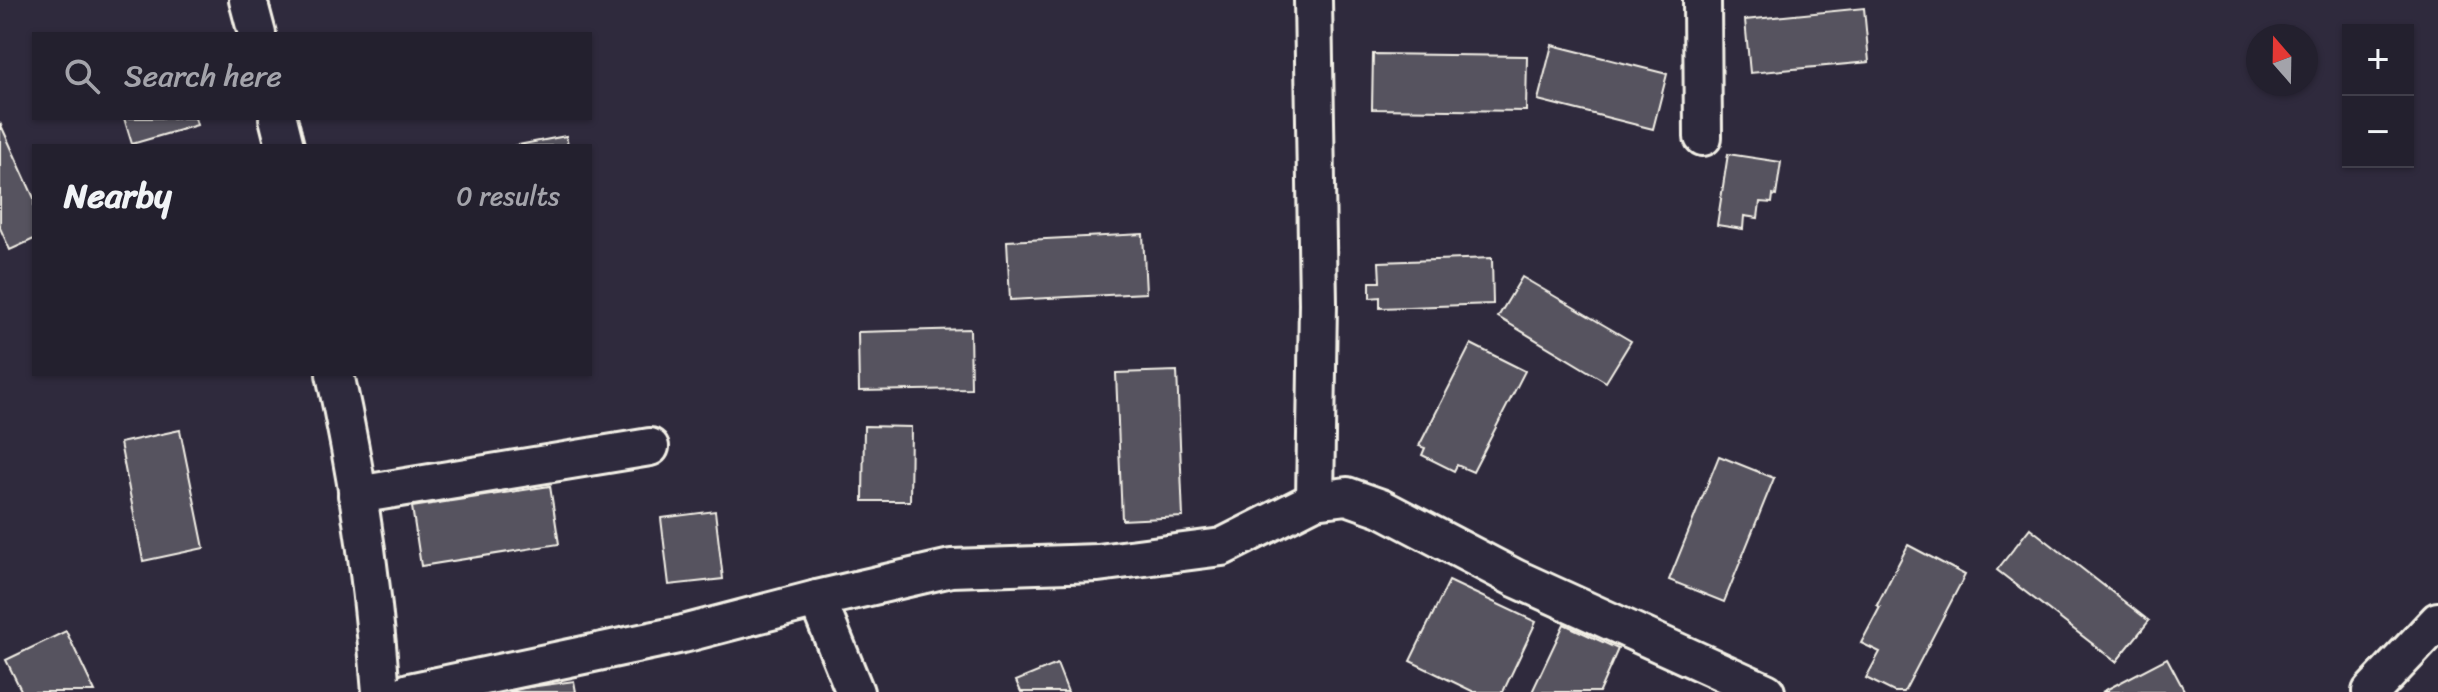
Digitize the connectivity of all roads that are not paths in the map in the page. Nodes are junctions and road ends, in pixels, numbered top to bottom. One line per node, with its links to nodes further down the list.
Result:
1 (248, 0): 4 (street)
2 (1313, 0): 11 (street)
3 (1702, 0): 6 (street)
4 (256, 32)
5 (278, 120): 7 (street)
6 (1703, 137)
7 (284, 144)
8 (335, 376): 10 (street)
9 (650, 447): 10 (street)
10 (357, 495): 14 (street)
11 (1315, 500): 12 (street); 17 (street)
12 (817, 599): 15 (street); 16 (street)
13 (2438, 621): 18 (street)
14 (381, 692)
15 (409, 692)
16 (855, 692)
17 (1766, 692)
18 (2371, 692)

